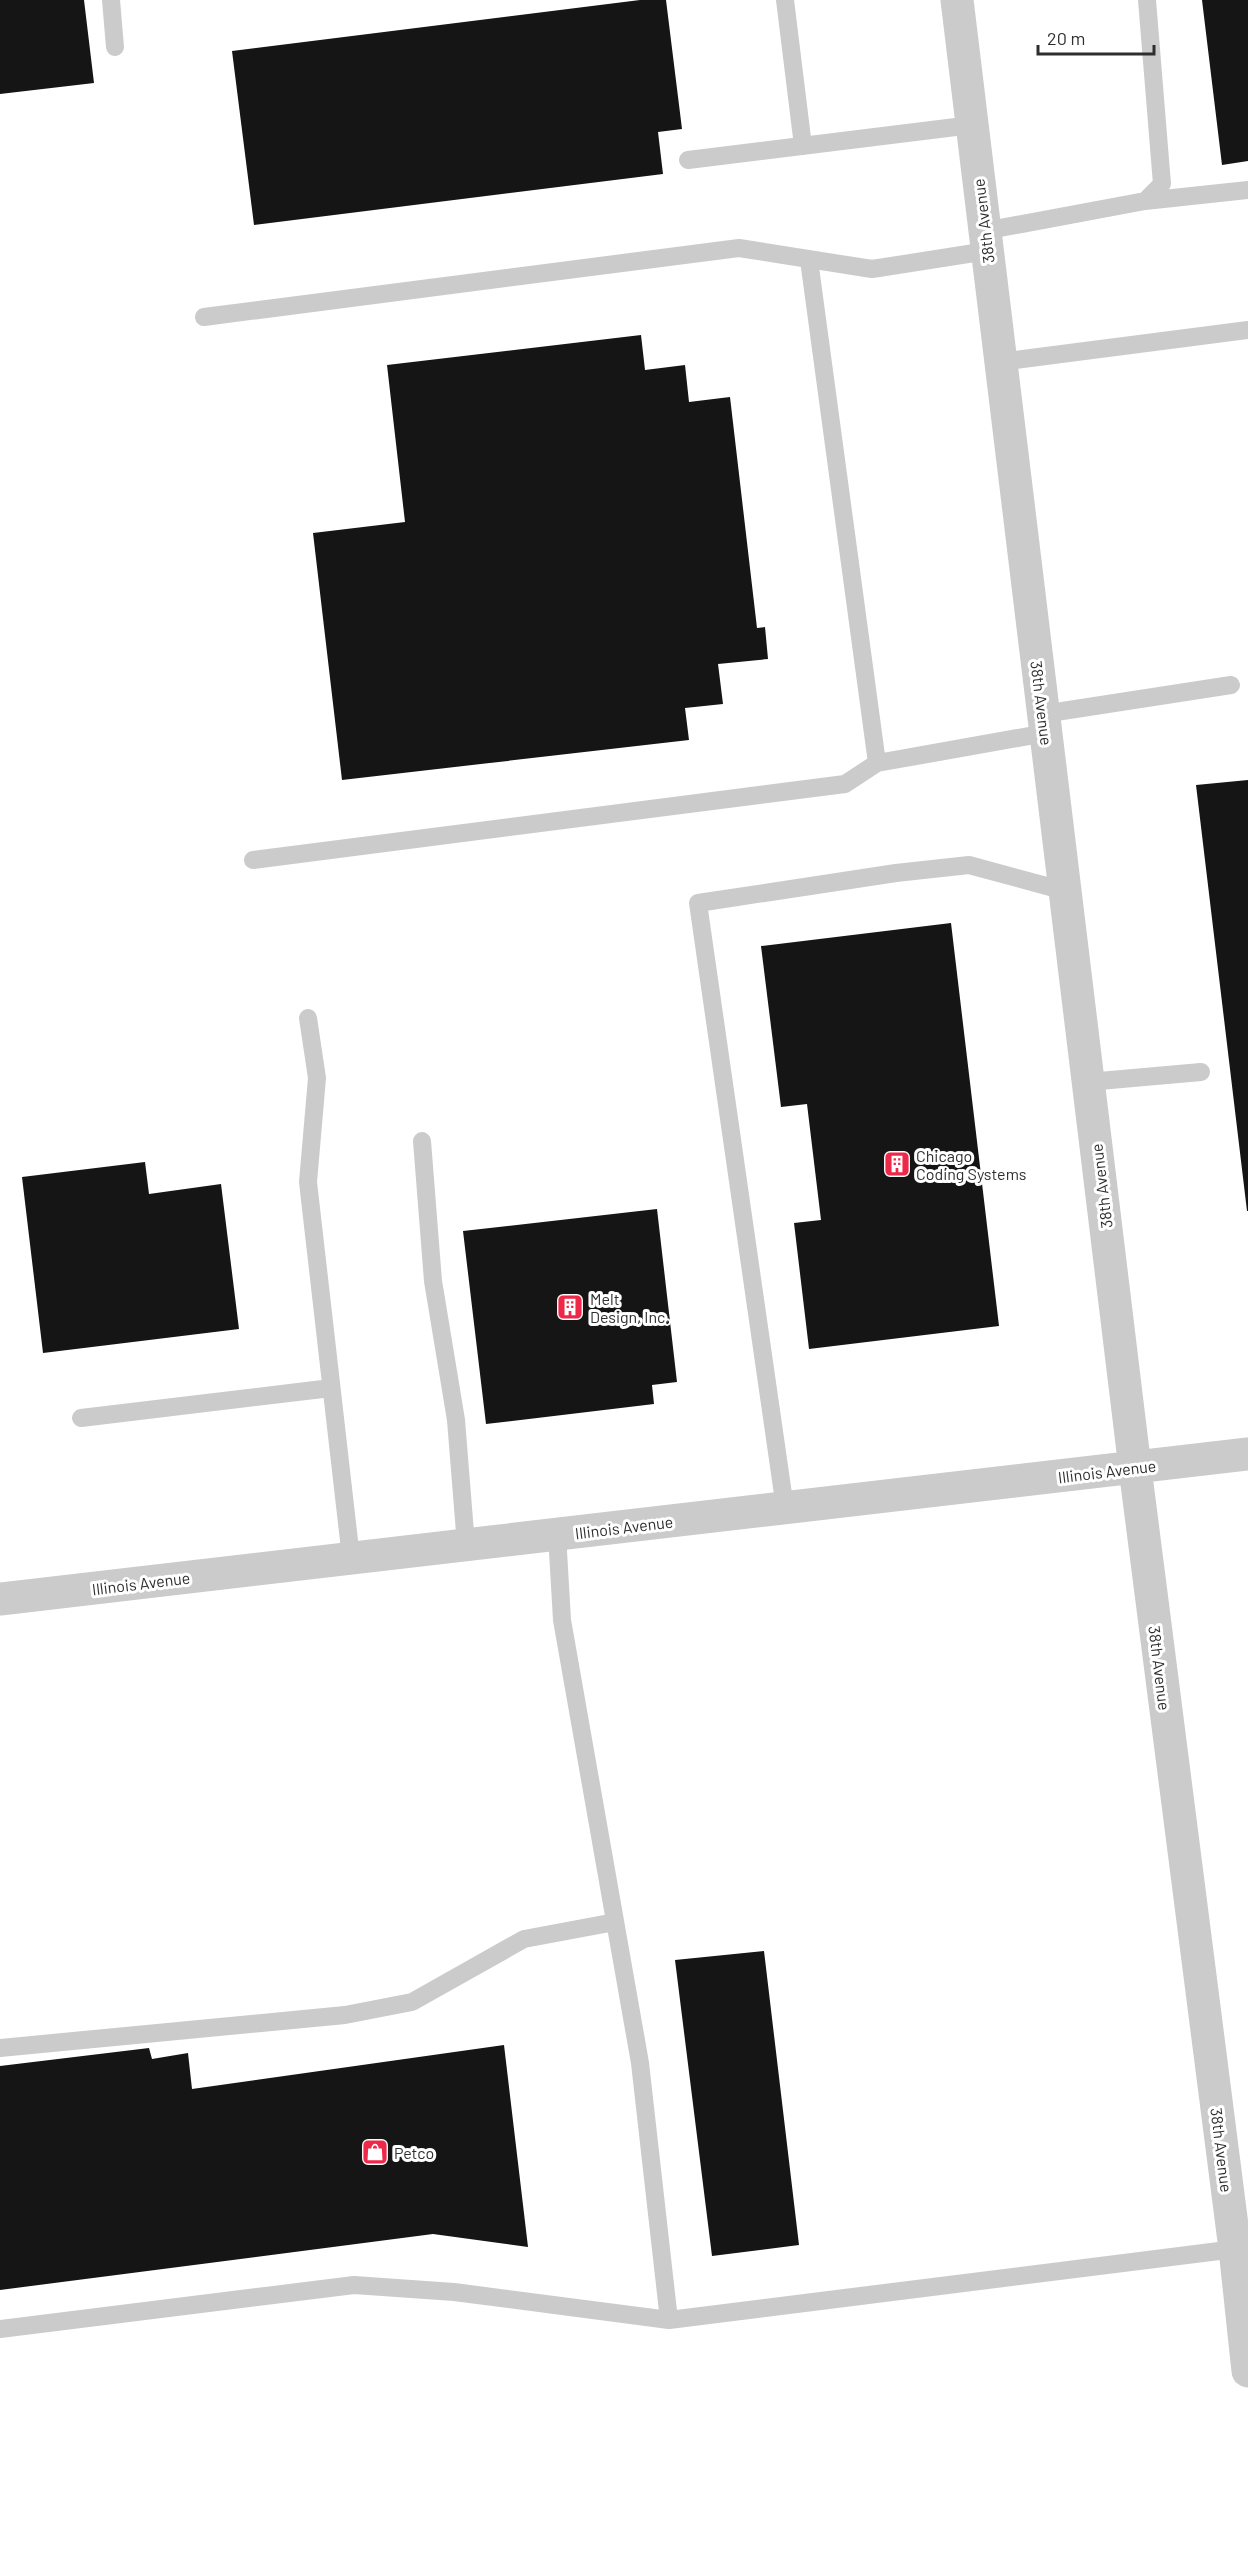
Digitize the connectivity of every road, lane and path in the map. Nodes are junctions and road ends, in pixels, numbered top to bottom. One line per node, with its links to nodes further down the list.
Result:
1 (111, 0): 5 (lane)
2 (784, 0): 7 (lane)
3 (957, 0): 6 (street, 38th Avenue)
4 (1147, 0): 10 (lane)
5 (115, 46)
6 (972, 125): 7 (lane); 11 (street, 38th Avenue)
7 (803, 146): 8 (lane)
8 (688, 160)
9 (1248, 190): 10 (lane)
10 (1145, 201): 11 (lane)
11 (986, 241): 12 (lane); 15 (street, 38th Avenue)
12 (809, 260): 13 (lane); 18 (lane)
13 (204, 317)
14 (1248, 330): 15 (lane)
15 (1000, 362): 17 (street, 38th Avenue)
16 (1232, 685): 17 (lane)
17 (1044, 724): 18 (lane); 20 (street, 38th Avenue)
18 (877, 763): 19 (lane)
19 (253, 860)
20 (1065, 891): 23 (street, 38th Avenue); 29 (lane)
21 (308, 1018): 25 (lane)
22 (1201, 1072): 23 (lane)
23 (1088, 1082): 28 (street, 38th Avenue)
24 (422, 1141): 31 (lane)
25 (331, 1388): 26 (lane); 32 (lane)
26 (81, 1418)
27 (1248, 1454): 28 (street, Illinois Avenue)
28 (1135, 1468): 29 (street, Illinois Avenue); 36 (street, 38th Avenue)
29 (784, 1508): 30 (street, Illinois Avenue)
30 (557, 1534): 31 (street, Illinois Avenue); 34 (lane)
31 (466, 1545): 32 (street, Illinois Avenue)
32 (351, 1558): 33 (street, Illinois Avenue)
33 (0, 1599)
34 (615, 1922): 35 (lane); 37 (lane)
35 (0, 2048)
36 (1235, 2249): 37 (lane); 39 (street, 38th Avenue)
37 (669, 2320): 38 (lane)
38 (0, 2329)
39 (1247, 2359)

